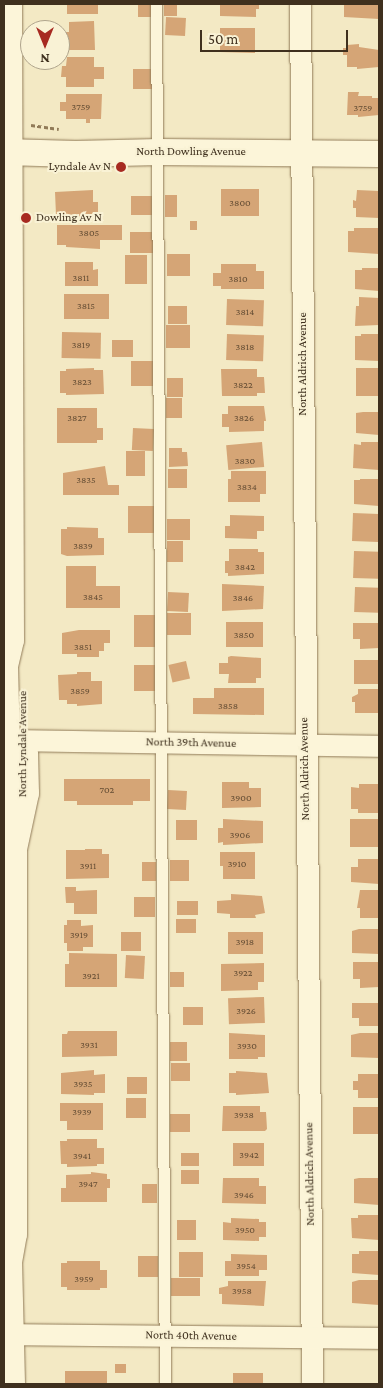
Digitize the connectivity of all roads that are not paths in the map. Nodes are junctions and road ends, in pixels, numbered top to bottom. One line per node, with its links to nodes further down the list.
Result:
1 (9, 4): 4 (street, North Lyndale Avenue)
2 (156, 4): 5 (lane)
3 (300, 4): 6 (street, North Aldrich Avenue)
4 (6, 152): 5 (street, North Dowling Avenue); 8 (street, North Lyndale Avenue)
5 (158, 152): 6 (street, North Dowling Avenue); 9 (lane)
6 (301, 153): 7 (street, North Dowling Avenue); 10 (street, North Aldrich Avenue)
7 (379, 154)
8 (12, 740): 9 (street, North 39th Avenue); 12 (street, North Lyndale Avenue)
9 (162, 743): 10 (street, North 39th Avenue); 13 (lane)
10 (305, 745): 11 (street, North 39th Avenue); 14 (street, North Aldrich Avenue)
11 (379, 746)
12 (14, 1334): 13 (street, North 40th Avenue); 16 (street, North Lyndale Avenue); 17 (street, North Lyndale Avenue)
13 (164, 1335): 14 (street, North 40th Avenue); 18 (lane)
14 (312, 1338): 15 (street, North 40th Avenue); 19 (street, North Aldrich Avenue)
15 (379, 1338)
16 (12, 1384)
17 (28, 1384)
18 (165, 1384)
19 (312, 1384)

